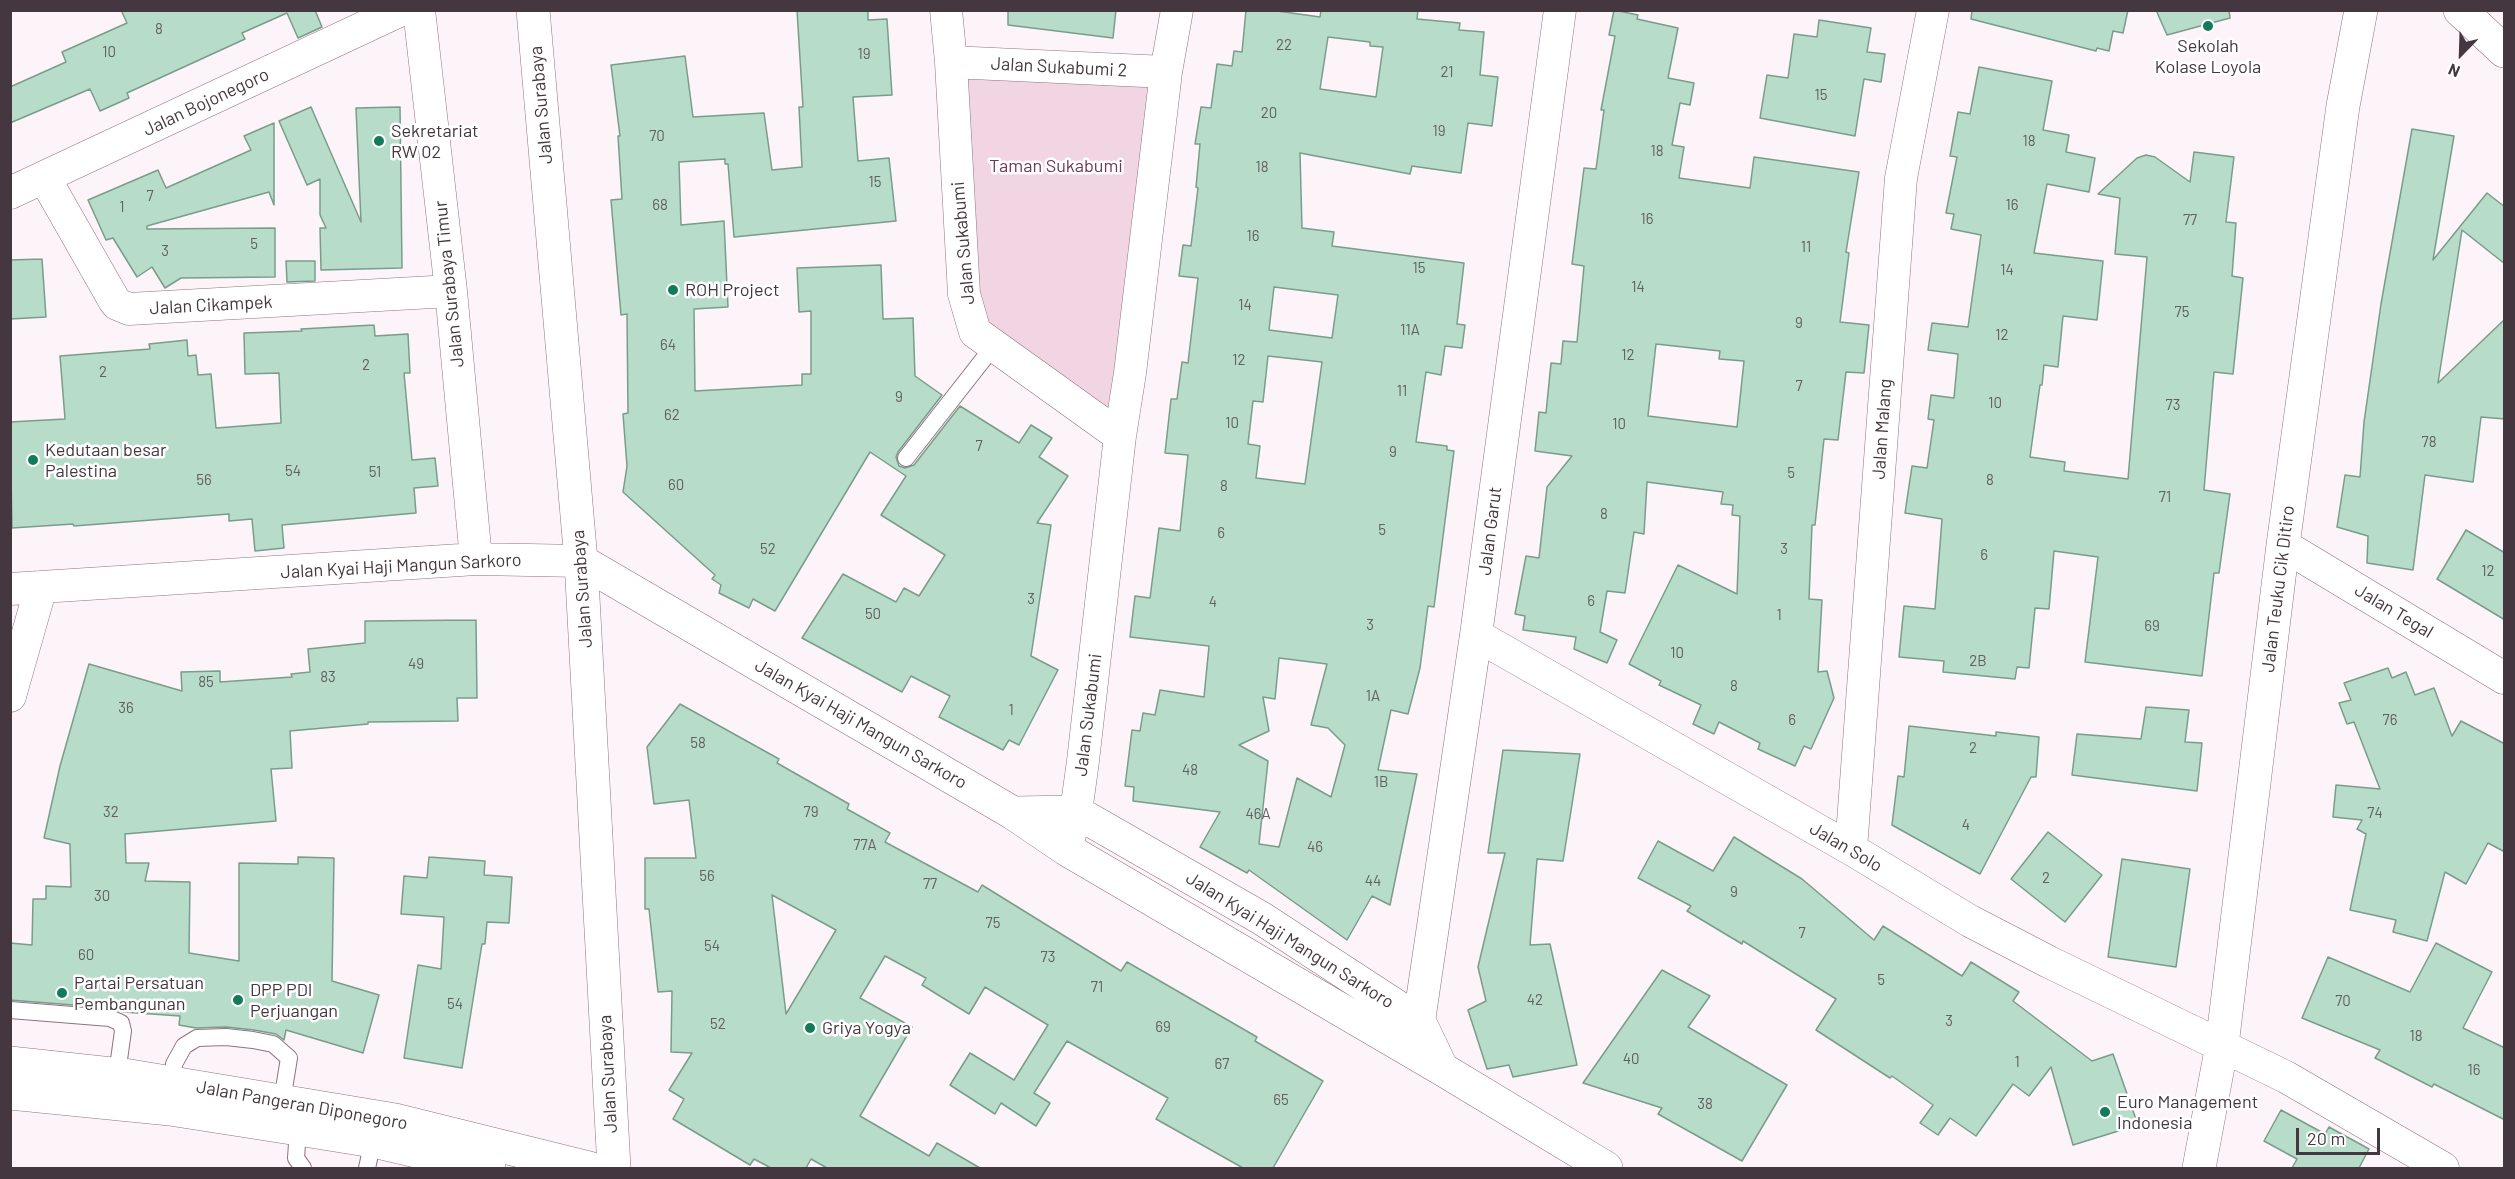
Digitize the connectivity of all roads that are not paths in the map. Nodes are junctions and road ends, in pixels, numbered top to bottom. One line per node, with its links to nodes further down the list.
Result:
1 (401, 10): 13 (street, Jalan Bojonegoro)
2 (418, 10): 15 (street, Jalan Surabaya Timur)
3 (533, 10): 21 (street, Jalan Surabaya)
4 (946, 10): 11 (street, Jalan Sukabumi)
5 (1177, 10): 12 (street, Jalan Sukabumi)
6 (1560, 10): 24 (street, Jalan Garut)
7 (1932, 10): 30 (street, Jalan Malang)
8 (2361, 10): 19 (street, Jalan Teuku Cik Ditiro)
9 (2460, 10): 10 (street)
10 (2505, 51)
11 (951, 62): 12 (street, Jalan Sukabumi 2); 16 (street, Jalan Sukabumi)
12 (1166, 72): 17 (street, Jalan Sukabumi)
13 (44, 177): 14 (street, Jalan Bojonegoro); 15 (street, Jalan Cikampek)
14 (10, 193)
15 (451, 291): 20 (street, Jalan Surabaya Timur)
16 (993, 347): 17 (street, Jalan Sukabumi); 18 (lane)
17 (1120, 436): 27 (street, Jalan Sukabumi)
18 (906, 458)
19 (2283, 545): 25 (street, Jalan Tegal); 35 (street, Jalan Teuku Cik Ditiro)
20 (476, 559): 21 (street, Jalan Kyai Haji Mangun Sarkoro); 22 (street, Jalan Kyai Haji Mangun Sarkoro)
21 (581, 561): 28 (street, Jalan Kyai Haji Mangun Sarkoro); 46 (street, Jalan Surabaya)
22 (41, 587): 23 (street, Jalan Kyai Haji Mangun Sarkoro); 26 (street)
23 (10, 589)
24 (1476, 635): 30 (street, Jalan Solo); 34 (street, Jalan Garut)
25 (2505, 678)
26 (10, 696)
27 (1076, 812): 28 (street); 29 (street, Jalan Sukabumi); 31 (street, Jalan Kyai Haji Mangun Sarkoro)
28 (1012, 813): 29 (street, Jalan Kyai Haji Mangun Sarkoro)
29 (1066, 849): 32 (street, Jalan Kyai Haji Mangun Sarkoro)
30 (1851, 849): 35 (street, Jalan Solo)
31 (1261, 918): 32 (street); 34 (street, Jalan Kyai Haji Mangun Sarkoro)
32 (1242, 952): 34 (street, Jalan Kyai Haji Mangun Sarkoro)
33 (10, 1010): 37 (lane)
34 (1410, 1034): 47 (street)
35 (2222, 1045): 48 (street, Jalan Teuku Cik Ditiro); 49 (street, Jalan Solo)
36 (10, 1063): 37 (street, Jalan Pangeran Diponegoro)
37 (117, 1074): 39 (street, Jalan Pangeran Diponegoro)
38 (10, 1093): 39 (street, Jalan Pangeran Diponegoro)
39 (171, 1096): 40 (street, Jalan Pangeran Diponegoro); 40 (lane); 41 (street, Jalan Pangeran Diponegoro)
40 (282, 1101): 45 (street, Jalan Pangeran Diponegoro)
41 (298, 1129): 42 (street, Jalan Pangeran Diponegoro); 43 (lane)
42 (370, 1155): 44 (street, Jalan Pangeran Diponegoro)
43 (303, 1168)
44 (489, 1168)
45 (589, 1168)
46 (614, 1168)
47 (1606, 1168)
48 (2199, 1168)
49 (2443, 1168)

